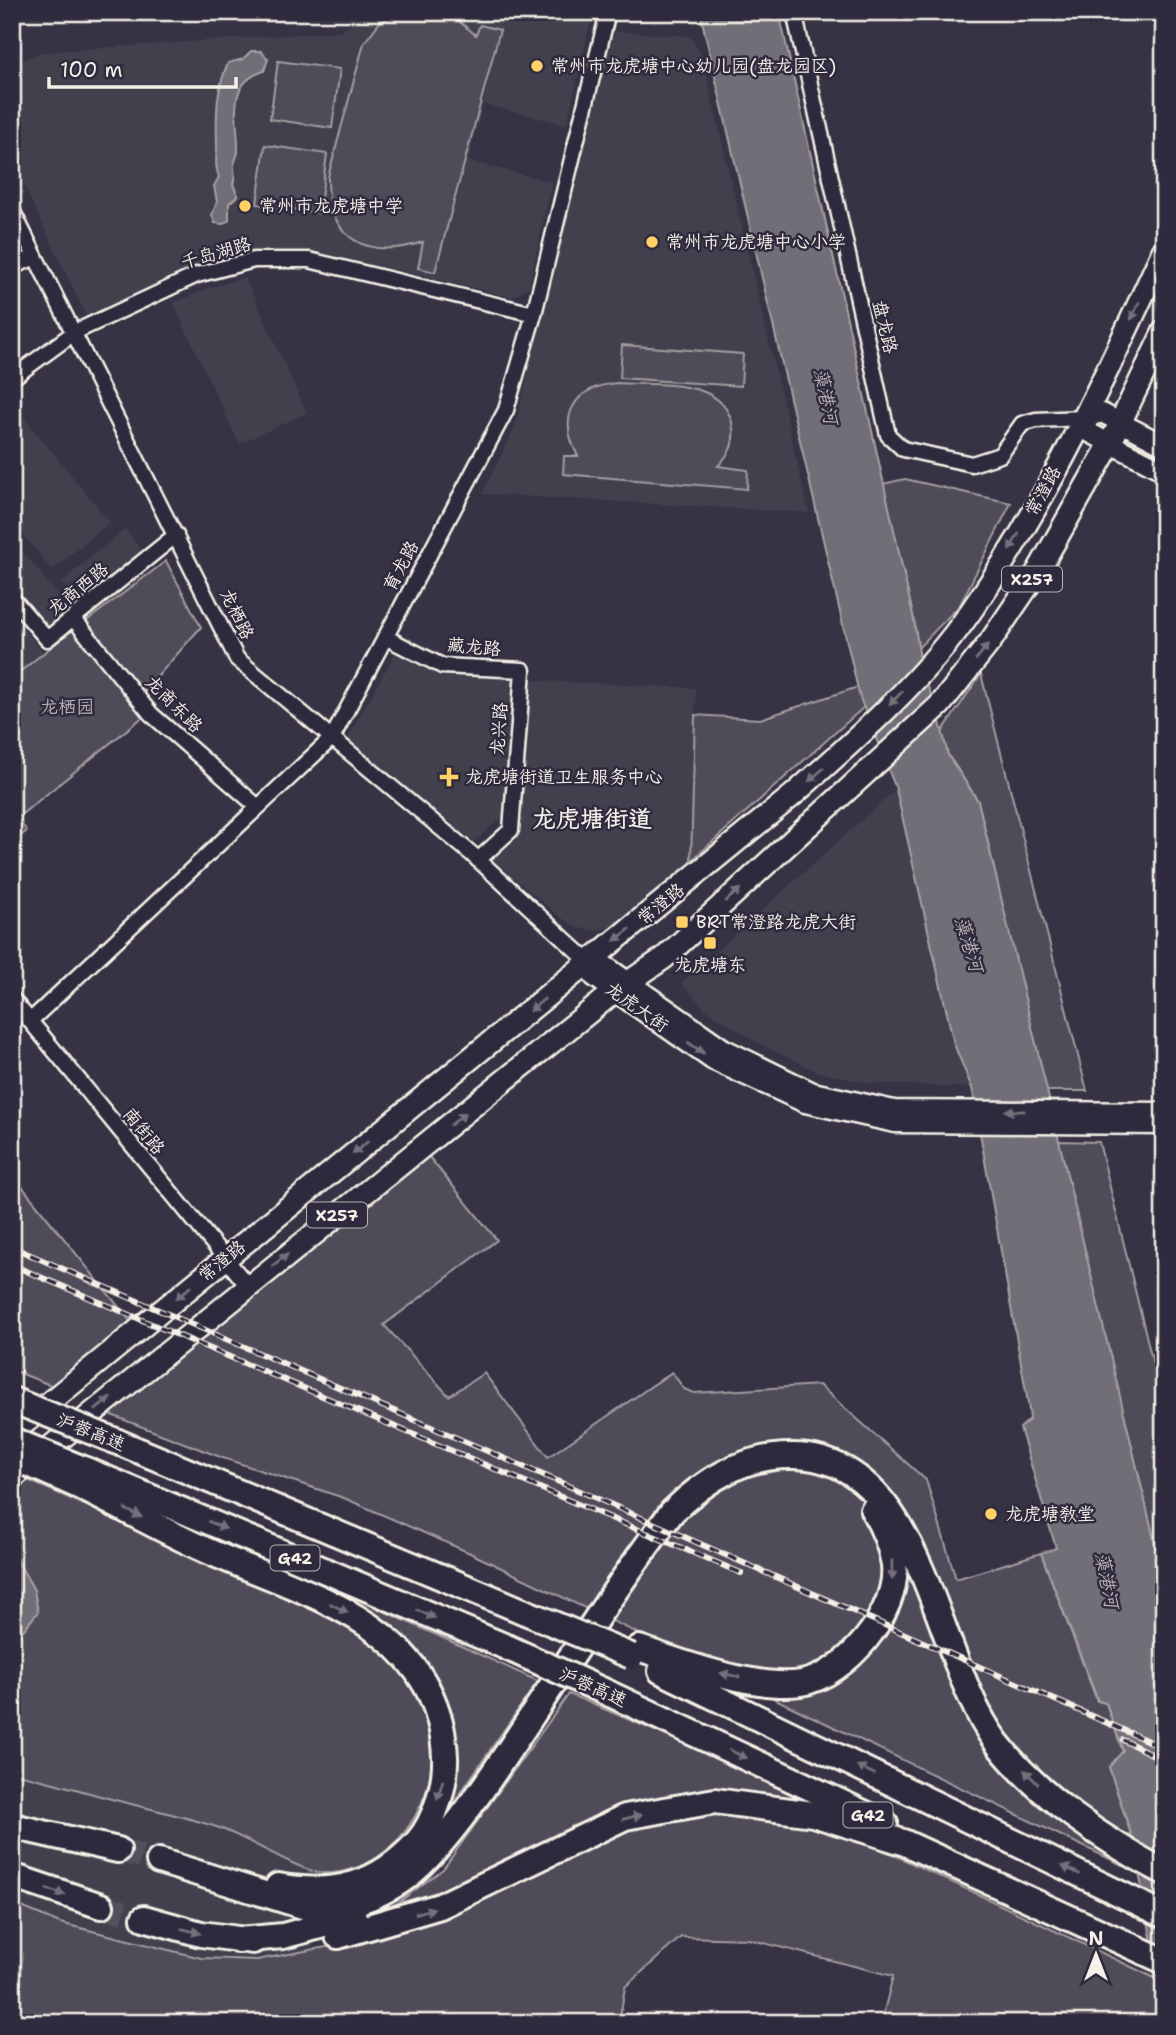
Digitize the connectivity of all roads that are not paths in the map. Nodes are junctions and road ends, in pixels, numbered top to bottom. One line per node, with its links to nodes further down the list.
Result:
1 (608, 12): 7 (street, 育龙路)
2 (794, 12): 11 (street, 盘龙路)
3 (12, 210): 5 (street, 龙栖路)
4 (1164, 249): 11 (main road, 常澄路, one-way to 11)
5 (35, 257): 6 (street); 9 (street, 龙栖路)
6 (12, 267)
7 (534, 314): 9 (street, 千岛湖路); 20 (street, 育龙路)
8 (1164, 331): 12 (main road, 常澄路)
9 (75, 332): 10 (street, 千岛湖路); 16 (street, 龙栖路)
10 (12, 378)
11 (1084, 418): 12 (street); 13 (street); 25 (main road, 常澄路 / X257, one-way to 25)
12 (1121, 422): 13 (main road, 常澄路); 14 (street)
13 (1110, 444): 15 (street); 26 (main road, 常澄路 / X257, one-way to 13)
14 (1164, 445)
15 (1164, 471)
16 (176, 535): 19 (street, 龙商西路); 22 (street, 龙栖路)
17 (12, 598): 18 (street, 龙商西路)
18 (17, 614): 19 (street, 龙商西路)
19 (73, 618): 23 (street, 龙商东路)
20 (385, 637): 21 (street, 藏龙路); 22 (street, 育龙路)
21 (523, 670): 24 (street, 龙兴路)
22 (332, 738): 23 (street, 育龙路); 24 (street, 龙栖路)
23 (258, 807): 28 (street, 育龙路)
24 (478, 860): 25 (street, 龙栖路)
25 (588, 961): 26 (street, 龙虎大街); 32 (main road, 常澄路 / X257, one-way to 32)
26 (622, 987): 30 (street, 龙虎大街); 33 (main road, 常澄路 / X257, one-way to 26)
27 (12, 999): 28 (street, 南街路)
28 (30, 1021): 32 (street, 南街路)
29 (1164, 1112): 30 (street)
30 (1074, 1119): 31 (street)
31 (1164, 1125)
32 (224, 1259): 33 (street, 南街路); 35 (main road, 常澄路 / X257, one-way to 35)
33 (248, 1286): 39 (main road, 常澄路 / X257, one-way to 33)
34 (12, 1400): 40 (highway, 沪蓉高速 / G42, bridge)
35 (12, 1433)
36 (12, 1440): 38 (highway, 沪蓉高速 / G42, bridge)
37 (12, 1457): 38 (highway, bridge)
38 (79, 1477): 47 (highway, one-way to 47); 52 (highway, 沪蓉高速 / G42, one-way to 52, bridge)
39 (12, 1478)
40 (635, 1652): 50 (highway, 沪蓉高速 / G42, one-way to 40); 53 (highway, one-way to 40)
41 (12, 1820): 43 (highway)
42 (12, 1826): 43 (highway)
43 (43, 1833): 44 (highway)
44 (118, 1850)
45 (159, 1861): 47 (highway)
46 (1164, 1872): 47 (highway, one-way to 47)
47 (202, 1874)
48 (12, 1876): 49 (highway, one-way to 49)
49 (101, 1906)
50 (1164, 1915)
51 (144, 1918): 53 (highway, one-way to 53)
52 (1125, 1940): 53 (highway, one-way to 52); 54 (highway)
53 (238, 1941)
54 (1164, 1959)

